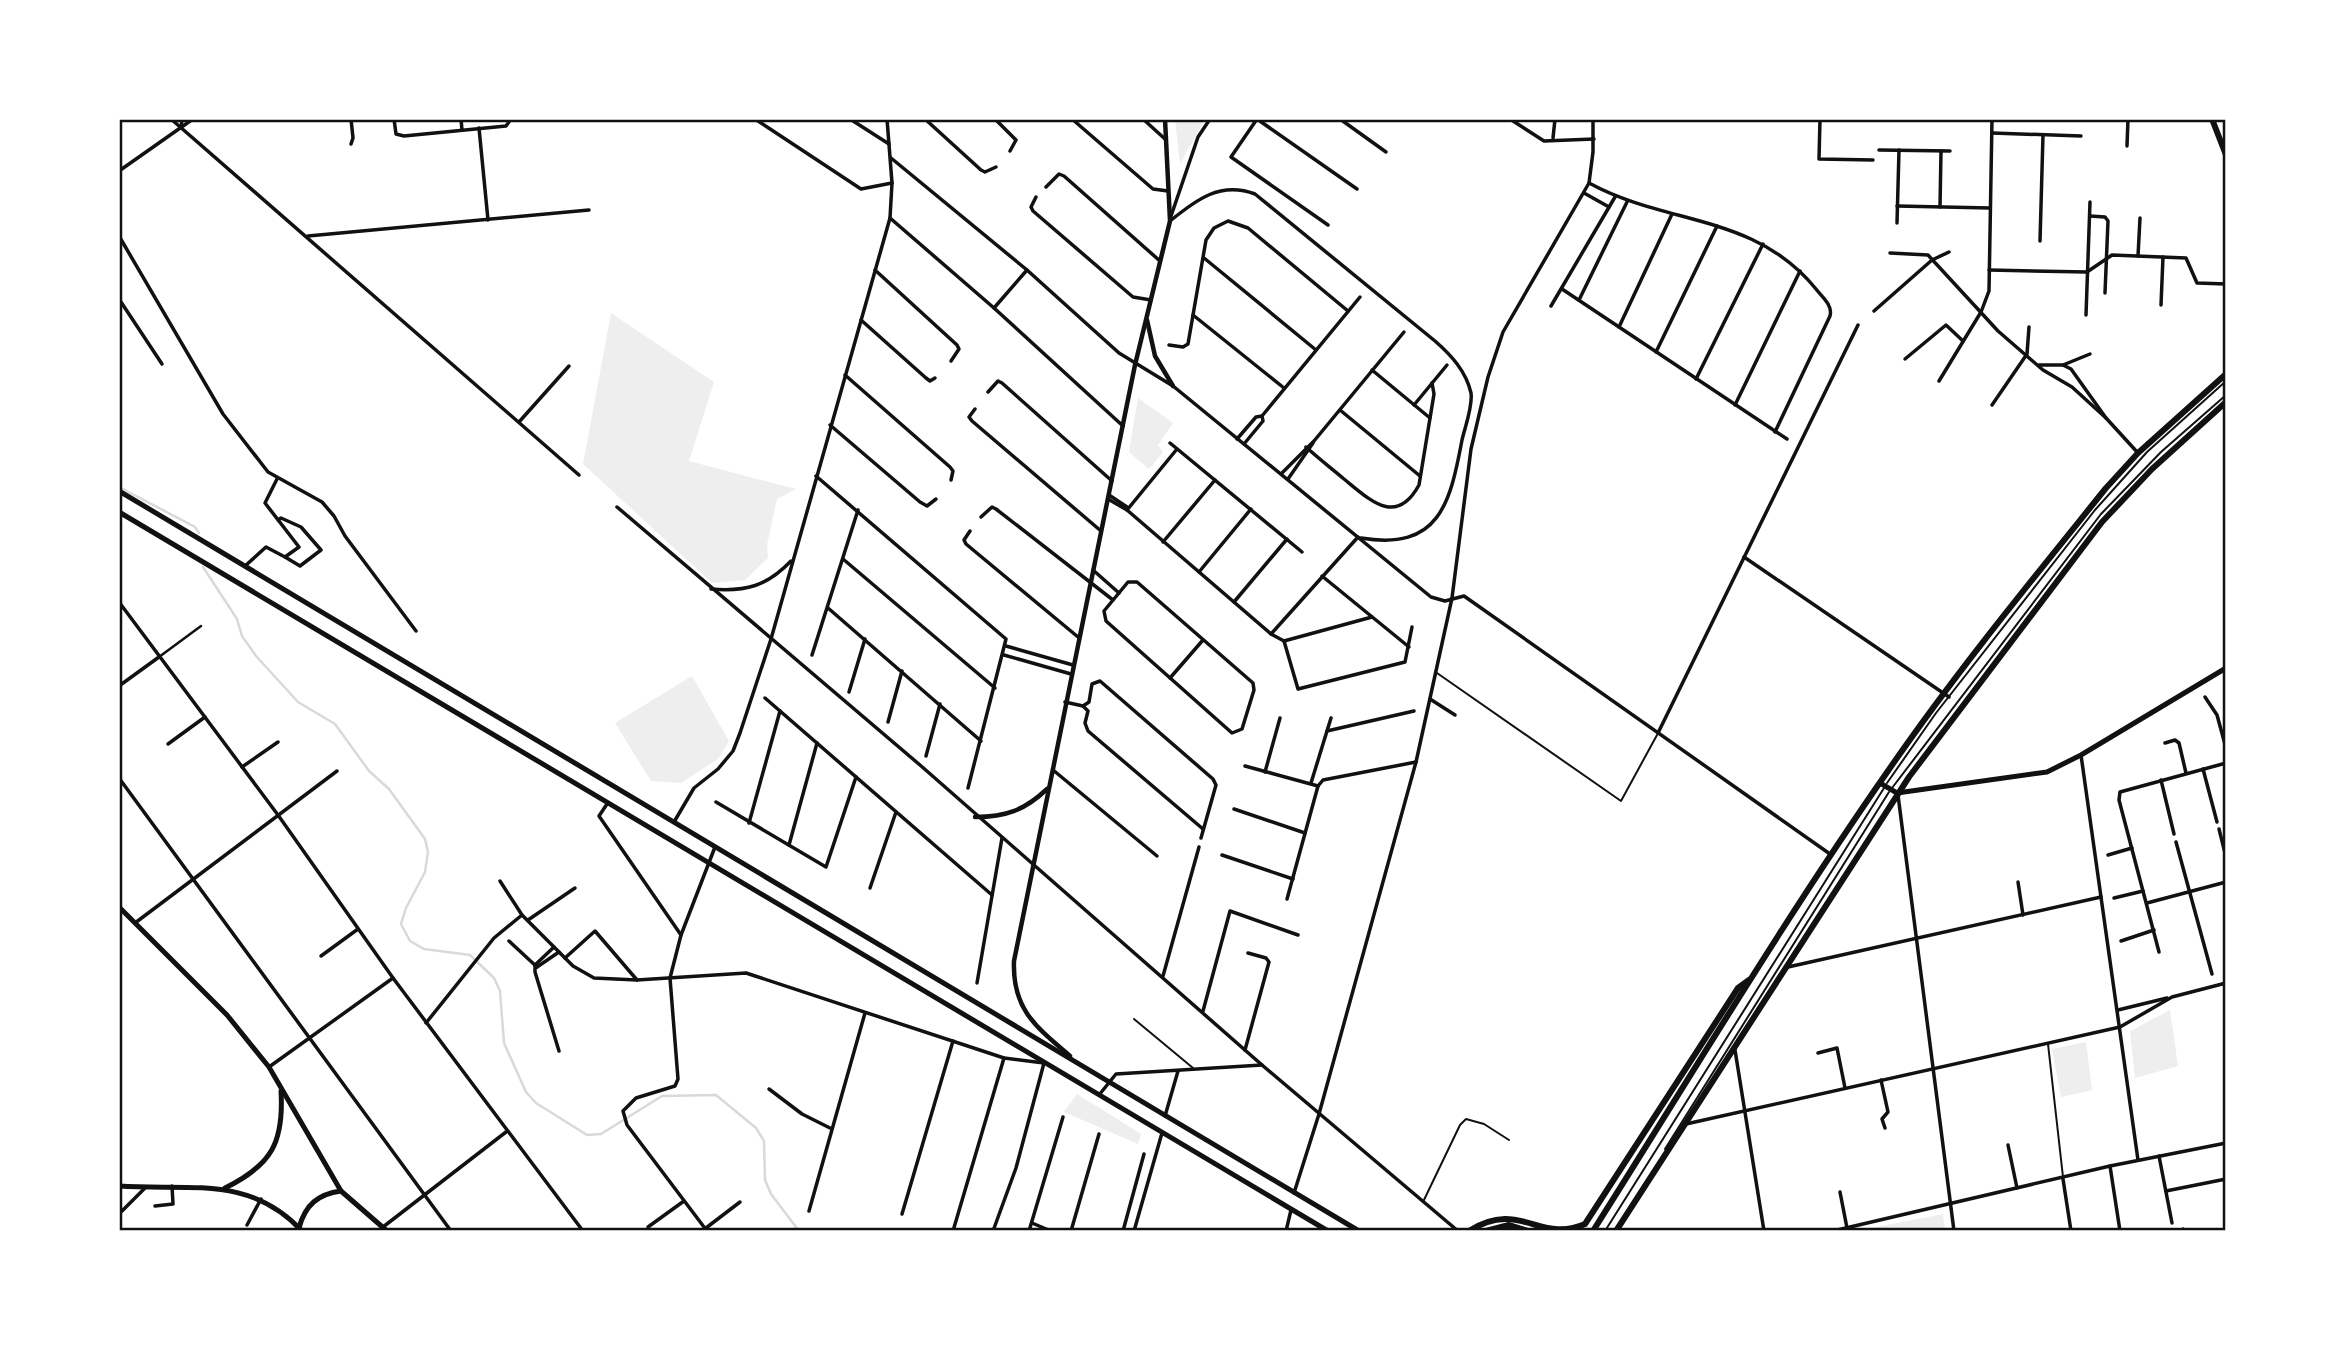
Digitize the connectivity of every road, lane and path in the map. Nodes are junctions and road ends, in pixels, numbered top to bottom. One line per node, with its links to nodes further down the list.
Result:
1 (171, 119): 26 (street)
2 (182, 119): 26 (street)
3 (193, 119): 26 (street)
4 (351, 119): 35 (street)
5 (394, 119): 28 (street)
6 (461, 119): 28 (street)
7 (511, 119): 27 (street)
8 (755, 119): 49 (street)
9 (850, 119): 36 (street)
10 (887, 119): 36 (street)
11 (925, 119): 47 (street)
12 (995, 119): 40 (street)
13 (1072, 119): 53 (street)
14 (1143, 119): 34 (street)
15 (1164, 119): 34 (street)
16 (1210, 119): 69 (street)
17 (1257, 119): 52 (street); 71 (street)
18 (1340, 119): 43 (street)
19 (1510, 119): 32 (street)
20 (1555, 119): 32 (street)
21 (1593, 119): 33 (street)
22 (1820, 119): 46 (street)
23 (1992, 119): 29 (street)
24 (2128, 119): 37 (street)
25 (2212, 119): 44 (main road)
26 (181, 128): 48 (street); 74 (street)
27 (479, 128): 28 (street); 68 (street)
28 (462, 130)
29 (1992, 134): 30 (street); 62 (street)
30 (2043, 135): 31 (street); 75 (street)
31 (2081, 136)
32 (1553, 138): 33 (street)
33 (1594, 139): 50 (street)
34 (1166, 140): 53 (street)
35 (351, 144)
36 (889, 144): 45 (street)
37 (2127, 146)
38 (1879, 150): 39 (street)
39 (1899, 150): 41 (street); 59 (street)
40 (1010, 151)
41 (1941, 151): 42 (street); 61 (street)
42 (1950, 151)
43 (1386, 152)
44 (2226, 155)
45 (891, 158): 49 (street); 86 (street)
46 (1873, 160)
47 (996, 167)
48 (119, 171)
49 (892, 183): 66 (street)
50 (1589, 183): 54 (street); 56 (street)
51 (1046, 187): 84 (street)
52 (1357, 188)
53 (1168, 191): 69 (street)
54 (1584, 193): 60 (street); 138 (street)
55 (1037, 197): 95 (street)
56 (1615, 197): 57 (street); 60 (street)
57 (1628, 201): 64 (street); 96 (street)
58 (2090, 202): 65 (street)
59 (1897, 206): 61 (street); 70 (street)
60 (1609, 207): 91 (street)
61 (1940, 207): 62 (street)
62 (1990, 208): 87 (street)
63 (589, 210): 68 (street)
64 (1672, 214): 72 (street); 108 (street)
65 (2089, 216): 82 (street); 89 (street)
66 (890, 218): 85 (street); 99 (street)
67 (2140, 218): 79 (street)
68 (488, 220): 74 (street)
69 (1170, 221): 84 (street); 136 (street)
70 (1897, 223)
71 (1328, 225)
72 (1717, 226): 76 (street); 114 (street)
73 (119, 236): 165 (street)
74 (308, 236): 148 (street)
75 (2040, 241)
76 (1763, 244): 88 (street); 129 (street)
77 (1949, 252): 83 (street)
78 (1890, 253): 83 (street)
79 (2138, 256): 81 (street); 82 (street)
80 (1203, 257): 100 (street); 103 (street); 113 (street)
81 (2163, 257): 90 (street); 97 (street)
82 (2106, 258): 89 (street); 92 (street)
83 (1932, 260): 101 (street); 102 (street)
84 (1160, 261): 95 (street)
85 (875, 270): 106 (street); 118 (street)
86 (1027, 270): 99 (street); 120 (street)
87 (1989, 270): 89 (street); 102 (street)
88 (1801, 271): 140 (street); 151 (street)
89 (2087, 272): 104 (street)
90 (2226, 284)
91 (1562, 289): 96 (street); 98 (street)
92 (2105, 293)
93 (1360, 297): 100 (street)
94 (119, 299): 119 (street)
95 (1151, 300): 105 (street)
96 (1579, 300): 108 (street)
97 (2161, 305)
98 (1551, 306)
99 (994, 308): 150 (street)
100 (1348, 311): 113 (street)
101 (1874, 311)
102 (1981, 312): 111 (street); 115 (street)
103 (1193, 314): 112 (street); 134 (street)
104 (2086, 315)
105 (1146, 318): 120 (street); 133 (street)
106 (861, 320): 127 (street); 128 (street)
107 (1858, 325): 187 (street)
108 (1619, 327): 114 (street)
109 (2029, 327): 115 (street)
110 (1404, 331): 125 (street)
111 (1963, 341): 117 (street); 131 (street)
112 (1169, 345)
113 (1316, 350): 134 (street)
114 (1656, 352): 129 (street)
115 (2027, 354): 122 (street); 142 (street)
116 (2090, 354): 123 (street)
117 (1905, 359)
118 (951, 361)
119 (162, 364)
120 (1135, 365): 133 (street); 150 (street)
121 (1447, 365): 132 (street)
122 (2039, 365): 123 (street); 147 (street)
123 (2063, 365): 147 (street)
124 (569, 366): 148 (street)
125 (1372, 370): 141 (street); 144 (street)
126 (2226, 374): 160 (main road)
127 (845, 375): 149 (street); 166 (street)
128 (935, 378)
129 (1696, 379): 140 (street)
130 (2226, 381): 226 (lane)
131 (1939, 382)
132 (1432, 383): 141 (street); 146 (street)
133 (1173, 386): 152 (street)
134 (1285, 388): 145 (street)
135 (988, 392): 169 (street)
136 (1471, 395): 138 (street); 182 (street)
137 (2226, 395): 266 (lane)
138 (1483, 396): 197 (street)
139 (2226, 402): 266 (main road)
140 (1735, 404): 151 (street)
141 (1414, 405): 146 (street)
142 (1992, 405)
143 (975, 409): 181 (street)
144 (1340, 410): 154 (street); 164 (street)
145 (1262, 416): 152 (street); 156 (street)
146 (1430, 418): 164 (street)
147 (2106, 418): 160 (street)
148 (518, 422): 162 (street)
149 (830, 425): 163 (street); 172 (street)
150 (1123, 426): 169 (street)
151 (1775, 432): 153 (street)
152 (1237, 439): 156 (street)
153 (1787, 439)
154 (1314, 441): 157 (street); 159 (street)
155 (1170, 443): 158 (street)
156 (1244, 444): 161 (street)
157 (1306, 447): 159 (street); 161 (street)
158 (1177, 449): 167 (street); 174 (street)
159 (1310, 451): 164 (street); 168 (street)
160 (2138, 453): 226 (main road)
161 (1281, 474): 168 (street)
162 (579, 475)
163 (817, 476): 176 (street); 188 (street)
164 (1420, 476)
165 (277, 479): 179 (street); 205 (street)
166 (951, 480)
167 (1215, 480): 175 (street); 184 (street)
168 (1288, 480): 182 (street)
169 (1112, 481): 171 (street)
170 (119, 491): 190 (main road)
171 (1108, 497): 174 (street); 181 (street)
172 (936, 499)
173 (617, 507): 195 (street)
174 (1127, 508): 184 (street)
175 (1251, 509): 183 (street); 192 (street)
176 (858, 510): 189 (street); 212 (street)
177 (119, 512): 268 (main road)
178 (981, 517): 194 (street)
179 (278, 520): 186 (street); 186 (street)
180 (970, 530): 207 (street)
181 (1101, 531): 191 (street)
182 (1358, 537): 193 (street); 197 (street)
183 (1287, 539): 185 (street); 200 (street)
184 (1163, 542): 192 (street)
185 (1302, 552)
186 (285, 556): 190 (street)
187 (1744, 557): 226 (street); 241 (street)
188 (792, 559): 195 (street); 208 (street)
189 (843, 559): 201 (street); 224 (street)
190 (245, 566): 273 (main road)
191 (1093, 570): 194 (street); 196 (street)
192 (1199, 572): 200 (street)
193 (1322, 576): 202 (street); 206 (street)
194 (1090, 582): 198 (street); 207 (street)
195 (711, 589): 208 (street)
196 (1119, 593): 198 (street); 210 (street)
197 (1452, 598): 220 (street); 241 (street)
198 (1113, 600): 222 (street)
199 (119, 602): 216 (street)
200 (1234, 602): 206 (street)
201 (828, 608): 209 (street); 214 (street)
202 (1372, 617): 211 (street); 213 (street)
203 (201, 626): 216 (street)
204 (1412, 627): 213 (street)
205 (416, 631)
206 (1271, 634): 211 (street)
207 (1078, 638): 217 (street)
208 (771, 639): 272 (street); 273 (street)
209 (865, 639): 219 (street); 225 (street)
210 (1203, 640): 222 (street); 222 (street)
211 (1284, 641): 213 (street)
212 (1006, 646): 215 (street); 217 (street)
213 (1409, 647)
214 (812, 655)
215 (1004, 655): 221 (street); 224 (street)
216 (159, 657): 223 (street); 236 (street)
217 (1073, 665): 221 (street)
218 (2226, 668): 248 (main road)
219 (902, 671): 231 (street); 239 (street)
220 (1436, 673): 229 (street); 241 (lane)
221 (1071, 674): 230 (street)
222 (1170, 678)
223 (119, 686)
224 (995, 688): 242 (street)
225 (849, 692)
226 (1947, 696): 266 (main road)
227 (2205, 697): 247 (street)
228 (765, 698): 233 (street)
229 (1430, 699): 235 (street); 250 (street)
230 (1065, 702): 232 (street); 254 (street)
231 (940, 704): 242 (street); 249 (street)
232 (1083, 706): 276 (street); 276 (street)
233 (780, 711): 244 (street); 275 (street)
234 (1415, 711): 240 (street)
235 (1455, 715)
236 (205, 717): 246 (street); 253 (street)
237 (1280, 718): 257 (street)
238 (1331, 718): 240 (street)
239 (888, 722)
240 (1327, 730): 262 (street)
241 (1658, 733): 288 (street)
242 (981, 741): 264 (street)
243 (278, 742): 253 (street)
244 (817, 743): 259 (street); 283 (street)
245 (2165, 743): 258 (street)
246 (168, 744)
247 (2226, 748)
248 (2081, 755): 266 (main road); 304 (street)
249 (926, 756)
250 (1416, 762): 263 (street); 365 (street)
251 (2226, 763): 255 (street)
252 (1245, 766): 257 (street)
253 (242, 767): 271 (street)
254 (1052, 769): 265 (street); 290 (street)
255 (2203, 769): 258 (street); 274 (street)
256 (337, 771): 271 (street)
257 (1265, 772): 262 (street)
258 (2186, 774): 261 (street)
259 (856, 777): 270 (street); 283 (street)
260 (119, 778): 294 (street)
261 (2161, 780): 279 (street); 286 (street)
262 (1311, 783): 263 (street)
263 (1318, 786): 278 (street)
264 (968, 788)
265 (1048, 788): 272 (street); 293 (street)
266 (1888, 788): 288 (main road); 317 (street); 327 (main road); 411 (lane); 429 (lane)
267 (716, 802): 275 (street)
268 (607, 804): 292 (main road); 315 (street)
269 (1234, 809): 278 (street)
270 (896, 812): 300 (street); 303 (street)
271 (278, 815): 294 (street); 313 (street)
272 (975, 817): 280 (street)
273 (674, 822): 284 (main road)
274 (2217, 822)
275 (749, 823): 283 (street)
276 (1204, 829): 281 (street)
277 (2219, 830): 291 (street)
278 (1305, 833): 295 (street)
279 (2174, 834)
280 (1002, 838): 293 (street); 303 (street)
281 (1201, 838)
282 (2176, 842): 302 (street)
283 (788, 846)
284 (715, 847): 292 (street); 350 (main road)
285 (1199, 847): 329 (street)
286 (2132, 848): 289 (street); 301 (street)
287 (1222, 855): 295 (street)
288 (1832, 855): 332 (main road)
289 (2108, 855)
290 (1157, 856)
291 (2226, 857)
292 (710, 865): 315 (street); 352 (main road)
293 (1032, 865): 329 (street); 350 (street)
294 (193, 878): 312 (street); 343 (street)
295 (1293, 879): 306 (street)
296 (500, 881): 309 (street)
297 (2018, 882): 310 (street)
298 (2226, 883): 302 (street)
299 (575, 888): 311 (street)
300 (870, 888)
301 (2143, 891): 305 (street); 307 (street)
302 (2190, 892): 307 (street); 328 (street)
303 (992, 895): 334 (street)
304 (2101, 897): 310 (street); 337 (street)
305 (2114, 898)
306 (1287, 899)
307 (2147, 903): 314 (street)
308 (119, 907): 312 (main road)
309 (522, 915): 311 (street); 341 (street)
310 (2023, 915): 317 (street)
311 (528, 920): 320 (street)
312 (135, 923): 354 (main road)
313 (358, 929): 324 (street); 330 (street)
314 (2154, 930): 318 (street); 322 (street)
315 (681, 934): 331 (street)
316 (1298, 935): 338 (street)
317 (1917, 940): 327 (street); 355 (street)
318 (2121, 941)
319 (509, 942): 326 (street)
320 (554, 947): 321 (street); 326 (street)
321 (559, 952): 325 (street); 326 (street)
322 (2159, 952)
323 (1248, 953): 347 (street)
324 (321, 956)
325 (565, 958): 333 (street); 333 (street)
326 (536, 966): 348 (street)
327 (1786, 967): 346 (main road)
328 (2213, 974)
329 (1163, 976): 338 (street)
330 (393, 978): 341 (street); 343 (street)
331 (670, 978): 333 (street); 339 (street); 394 (street)
332 (1751, 979): 425 (main road); 428 (main road)
333 (637, 980)
334 (977, 983)
335 (2226, 983): 336 (street)
336 (2172, 997): 337 (street); 342 (street)
337 (2118, 1010): 342 (street)
338 (1203, 1011): 347 (street)
339 (865, 1013): 344 (street); 369 (street)
340 (1133, 1019): 356 (lane)
341 (426, 1023): 371 (street)
342 (2120, 1027): 345 (street); 379 (street)
343 (312, 1039): 354 (street); 392 (street)
344 (953, 1041): 351 (street); 402 (street)
345 (2048, 1043): 355 (street); 382 (lane)
346 (1734, 1046): 364 (street); 368 (main road)
347 (1245, 1050): 353 (street)
348 (559, 1051)
349 (1818, 1053): 361 (street)
350 (1070, 1057): 359 (main road)
351 (1004, 1058): 352 (street); 414 (street)
352 (1044, 1063): 363 (main road); 415 (street)
353 (1262, 1065): 356 (street); 365 (street)
354 (270, 1067): 362 (main road)
355 (1935, 1067): 358 (street); 397 (street)
356 (1194, 1069): 357 (street)
357 (1178, 1070): 359 (street); 366 (street)
358 (1881, 1080): 361 (street); 370 (street)
359 (1108, 1081): 363 (street); 366 (main road)
360 (769, 1088): 369 (street)
361 (1845, 1088): 364 (street)
362 (281, 1090): 386 (main road); 388 (main road)
363 (1099, 1096): 372 (main road)
364 (1746, 1110): 368 (street); 430 (street)
365 (1319, 1114): 391 (street); 396 (street)
366 (1165, 1116): 391 (main road)
367 (1063, 1117): 403 (street)
368 (1684, 1124): 411 (main road)
369 (830, 1128): 399 (street)
370 (1885, 1128)
371 (506, 1132): 392 (street); 413 (street)
372 (1161, 1133): 400 (main road); 420 (street)
373 (1099, 1134): 418 (street)
374 (1509, 1140): 396 (lane)
375 (2226, 1143): 378 (street)
376 (2008, 1145): 387 (street)
377 (1144, 1154): 419 (street)
378 (2160, 1156): 379 (street); 389 (street)
379 (2138, 1160): 380 (street)
380 (2110, 1166): 382 (street); 434 (street)
381 (2226, 1178): 389 (street)
382 (2063, 1179): 387 (street); 433 (street)
383 (119, 1186): 385 (main road)
384 (172, 1186): 385 (main road); 386 (main road); 398 (street)
385 (146, 1188): 401 (street)
386 (225, 1188): 393 (main road)
387 (2017, 1188): 397 (street)
388 (341, 1191): 408 (main road); 409 (main road)
389 (2166, 1191): 404 (street)
390 (1840, 1192): 407 (street)
391 (1294, 1193): 423 (main road)
392 (425, 1195): 409 (street); 412 (street)
393 (261, 1199): 405 (street); 408 (main road)
394 (684, 1201): 406 (street); 410 (street)
395 (740, 1202): 410 (street)
396 (1423, 1203): 424 (street)
397 (1951, 1204): 407 (street); 432 (street)
398 (155, 1206)
399 (808, 1210)
400 (1290, 1210): 421 (street); 422 (main road)
401 (119, 1214)
402 (902, 1214)
403 (1032, 1223): 416 (street); 417 (street)
404 (2172, 1223)
405 (247, 1225)
406 (648, 1227)
407 (1847, 1227): 431 (street)
408 (301, 1229)
409 (385, 1229)
410 (704, 1230)
411 (1616, 1230)
412 (451, 1231)
413 (583, 1231)
414 (953, 1231)
415 (993, 1231)
416 (1029, 1231)
417 (1051, 1231)
418 (1071, 1231)
419 (1122, 1231)
420 (1134, 1231)
421 (1286, 1231)
422 (1328, 1231)
423 (1359, 1231)
424 (1458, 1231)
425 (1469, 1231)
426 (1486, 1231): 427 (main road)
427 (1528, 1231)
428 (1593, 1231)
429 (1605, 1231)
430 (1764, 1231)
431 (1833, 1231)
432 (1954, 1231)
433 (2071, 1231)
434 (2120, 1231)

